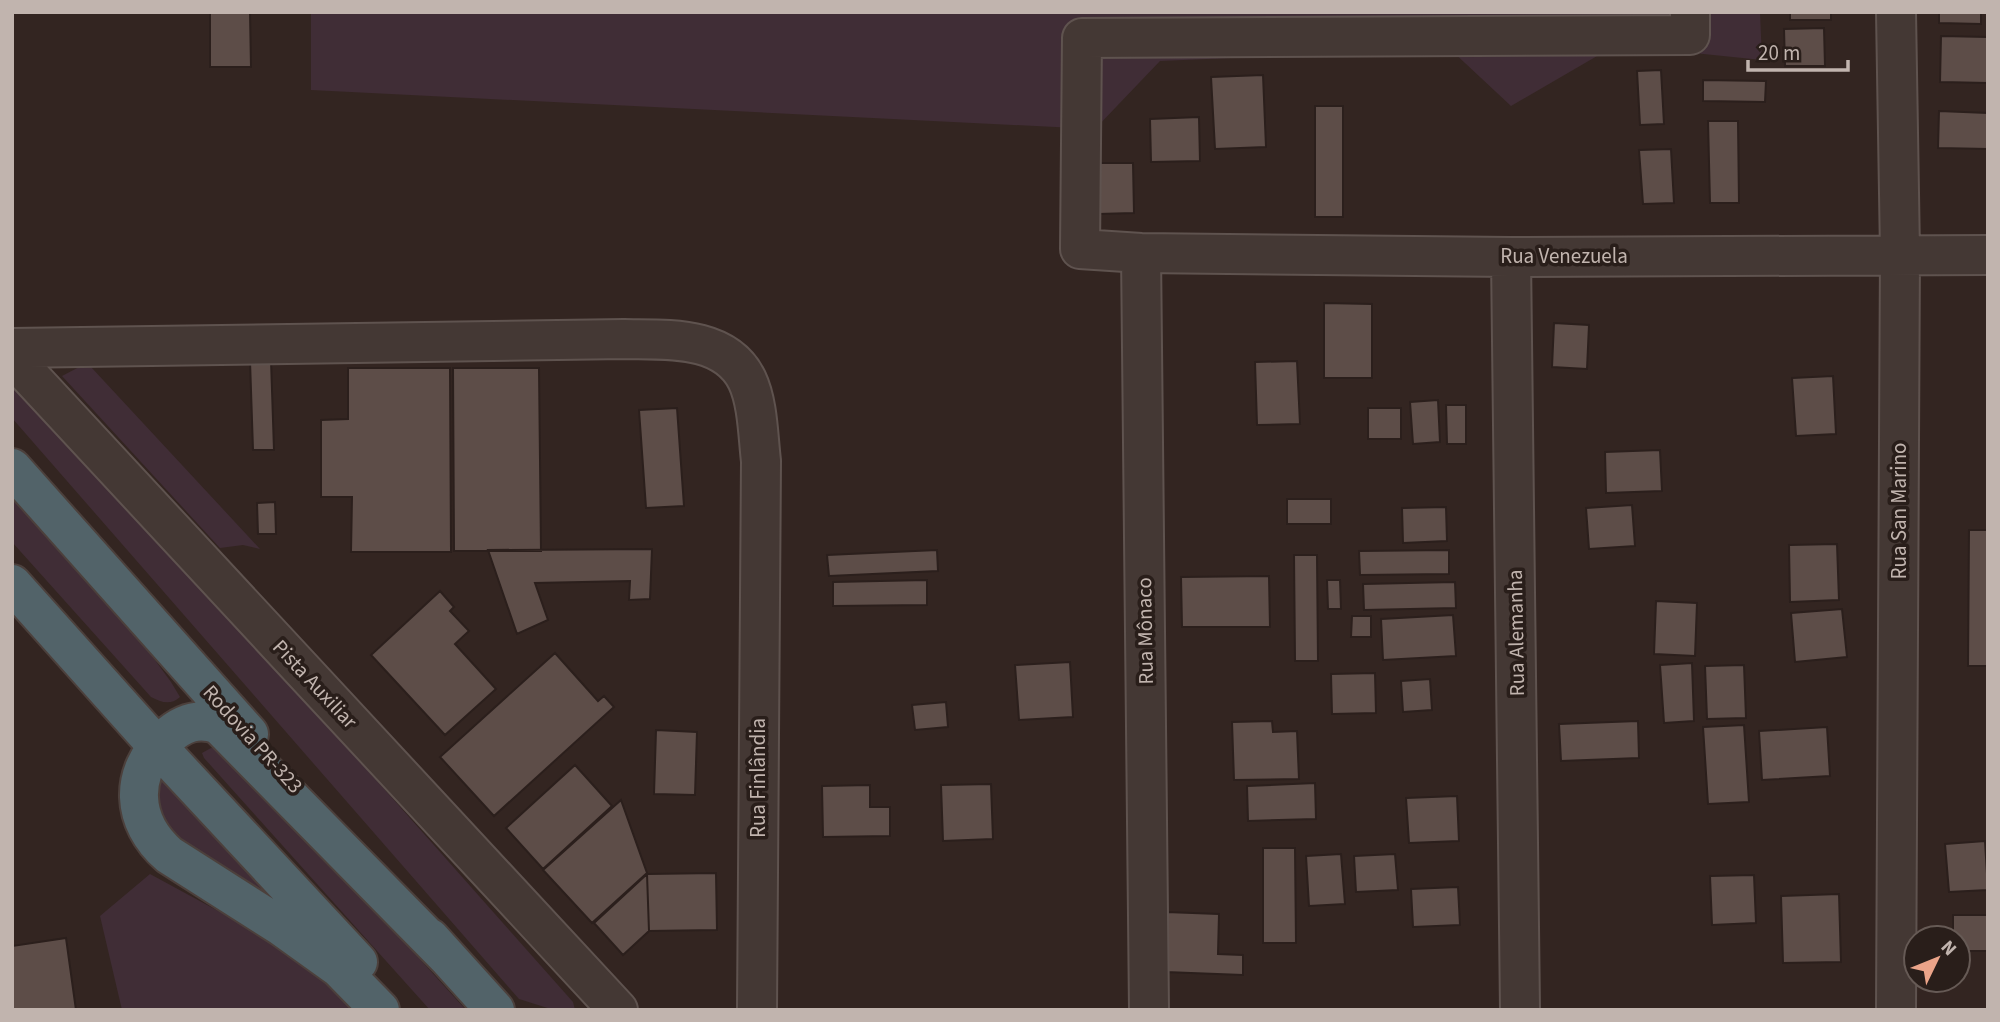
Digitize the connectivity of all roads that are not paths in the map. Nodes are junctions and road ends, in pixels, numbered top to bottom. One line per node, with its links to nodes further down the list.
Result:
1 (1690, 12): 3 (street, Rua Venezuela)
2 (1896, 12): 4 (street, Rua San Marino)
3 (1141, 253): 6 (street, Rua Venezuela); 18 (street, Rua Mônaco)
4 (1900, 253): 5 (street, Rua Venezuela); 6 (street, Rua Venezuela); 20 (street, Rua San Marino)
5 (1988, 255)
6 (1511, 257): 19 (street, Rua Alemanha)
7 (12, 348): 17 (street, Rua Finlândia)
8 (12, 357): 16 (street, Pista Auxiliar)
9 (12, 468): 12 (highway, Rodovia PR-323)
10 (12, 584): 11 (highway)
11 (157, 746): 12 (highway); 13 (highway); 14 (highway)
12 (448, 958): 15 (highway, Rodovia PR-323)
13 (380, 1010)
14 (401, 1010)
15 (495, 1010)
16 (618, 1010)
17 (757, 1010)
18 (1149, 1010)
19 (1520, 1010)
20 (1896, 1010)

